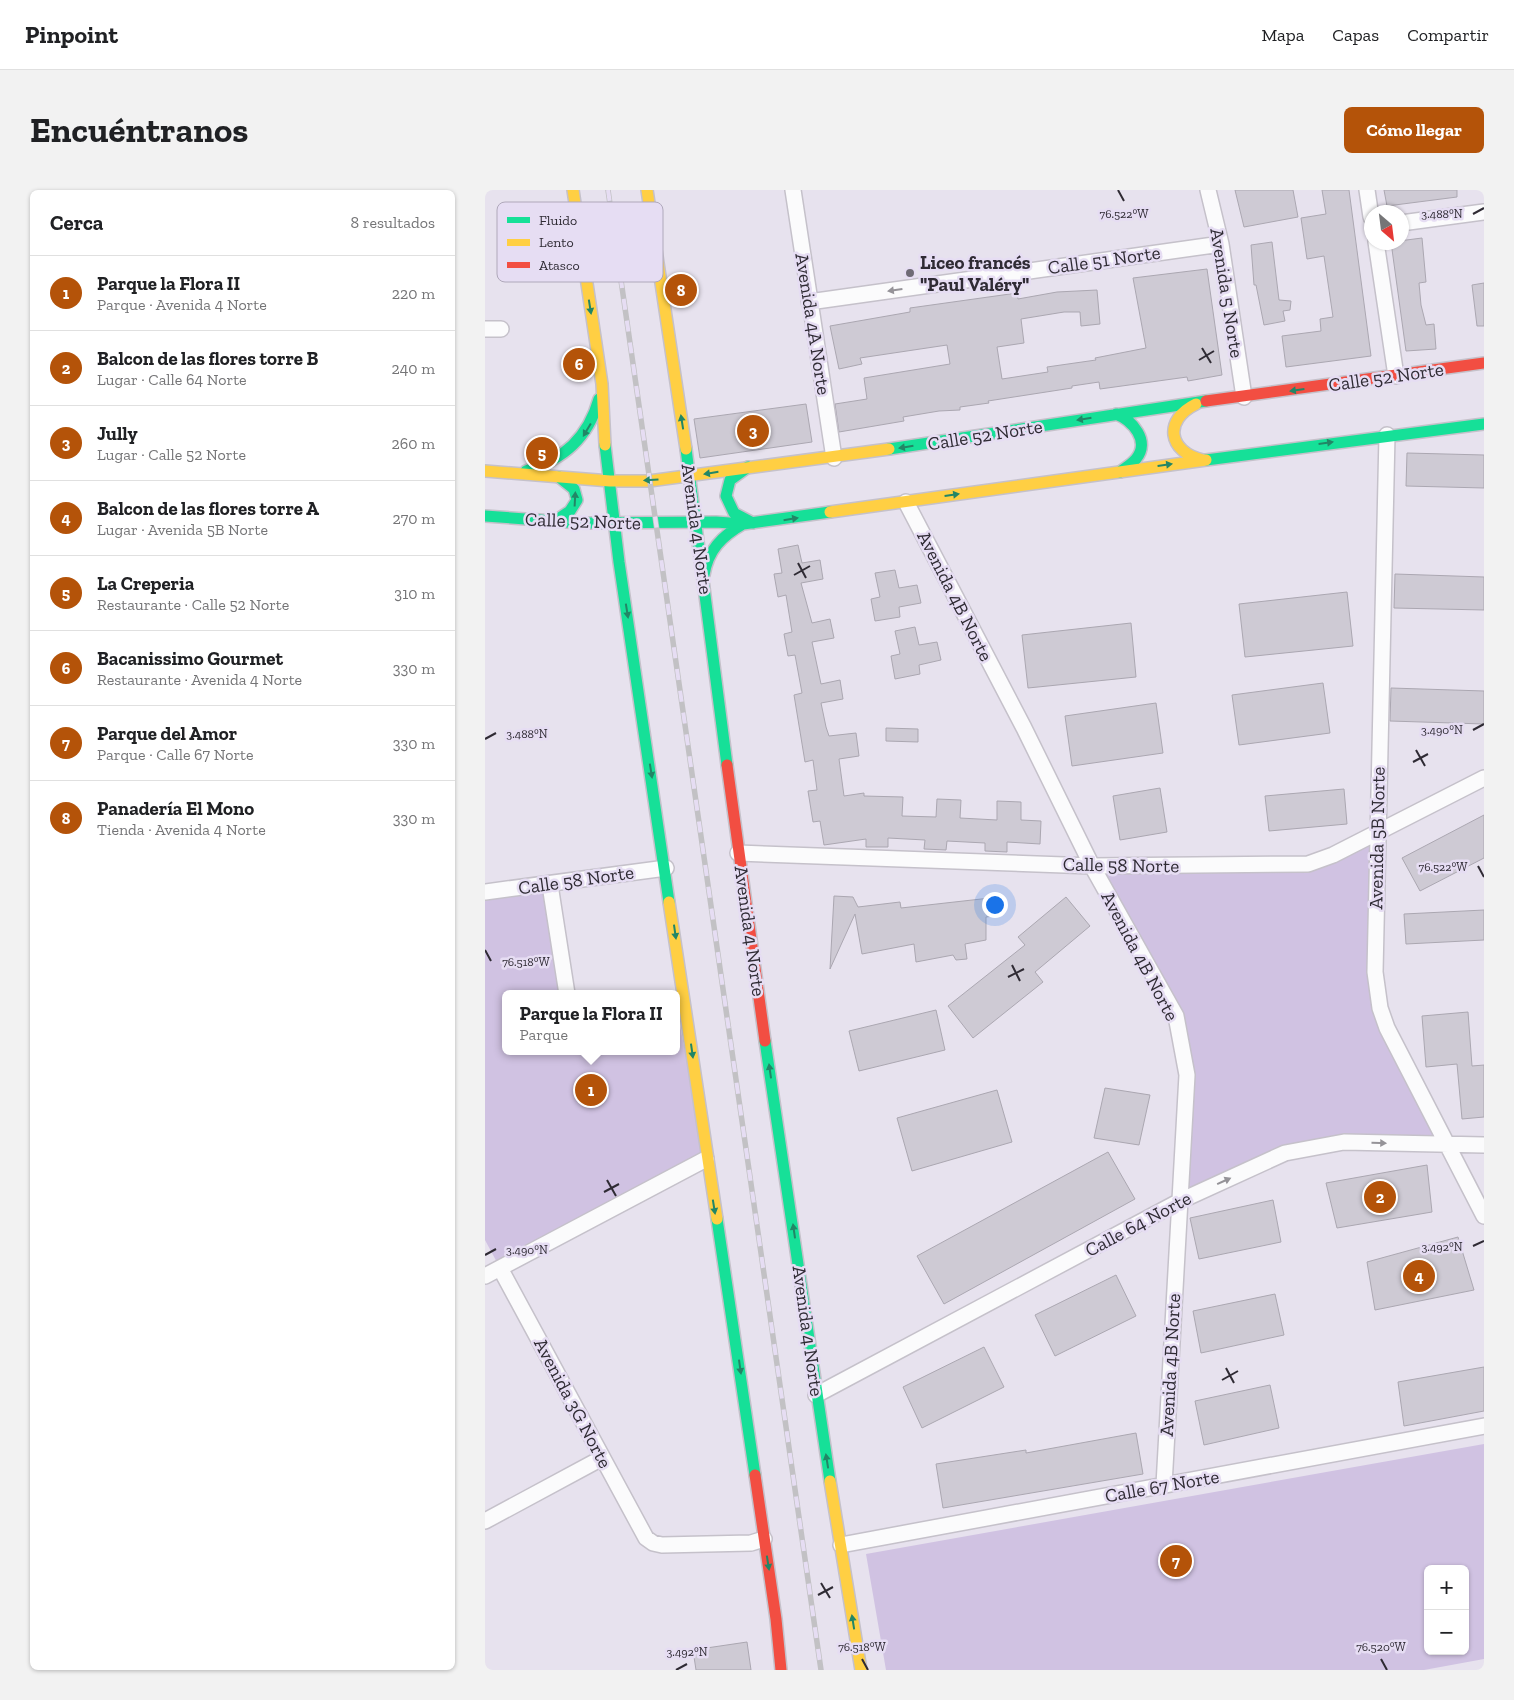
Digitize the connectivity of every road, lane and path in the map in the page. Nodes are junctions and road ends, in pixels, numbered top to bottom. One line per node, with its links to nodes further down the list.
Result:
1 (793, 190): 11 (street, Avenida 4A Norte)
2 (1208, 190): 7 (street, Avenida 5 Norte)
3 (1367, 190): 4 (street)
4 (1369, 205)
5 (1484, 212): 6 (street)
6 (1409, 222)
7 (1221, 244): 11 (street, Calle 51 Norte, one-way to 11); 17 (street, Avenida 5 Norte)
8 (1377, 250): 15 (street)
9 (587, 282): 16 (main road, one-way to 16)
10 (661, 282): 28 (main road, Avenida 4 Norte, one-way to 10)
11 (809, 302): 22 (street, Avenida 4A Norte)
12 (485, 329): 13 (street)
13 (501, 330)
14 (1484, 364): 15 (main road, Calle 52 Norte)
15 (1397, 376): 17 (main road, Calle 52 Norte, one-way to 17)
16 (602, 384): 27 (main road, one-way to 27); 30 (main road)
17 (1244, 397): 18 (main road, Calle 52 Norte)
18 (1198, 403): 19 (main road, Calle 52 Norte); 23 (main road)
19 (1116, 414): 22 (main road, Calle 52 Norte, one-way to 22); 26 (main road)
20 (1484, 424): 21 (main road, Calle 52 Norte)
21 (1387, 435): 23 (main road, Calle 52 Norte, one-way to 21); 41 (street, Avenida 5B Norte)
22 (834, 458): 24 (main road, Calle 52 Norte)
23 (1203, 460): 26 (main road, Calle 52 Norte, one-way to 23)
24 (748, 467): 28 (main road, Calle 52 Norte, one-way to 28); 37 (main road)
25 (485, 471): 27 (main road, Calle 52 Norte)
26 (1120, 472): 31 (main road, Calle 52 Norte, one-way to 26)
27 (518, 473): 29 (main road, Calle 52 Norte)
28 (690, 476): 30 (main road, Calle 52 Norte, one-way to 30); 35 (main road, Avenida 4 Norte)
29 (563, 480): 30 (main road, Calle 52 Norte); 33 (main road, one-way to 29)
30 (611, 481): 36 (main road)
31 (906, 502): 37 (main road, Calle 52 Norte, one-way to 31); 43 (street, Avenida 4B Norte)
32 (485, 516): 33 (main road, Calle 52 Norte)
33 (560, 518): 34 (main road, Calle 52 Norte)
34 (581, 523): 36 (main road, Calle 52 Norte); 38 (main road)
35 (695, 523): 36 (main road, Calle 52 Norte); 37 (main road, Calle 52 Norte); 39 (main road, Avenida 4 Norte)
36 (615, 524): 38 (main road)
37 (748, 524): 39 (main road)
38 (619, 562): 44 (main road, one-way to 44)
39 (705, 585): 42 (main road, Avenida 4 Norte)
40 (1484, 778): 41 (street, Calle 58 Norte)
41 (1377, 832): 43 (street, Calle 58 Norte); 48 (street, Avenida 5B Norte)
42 (738, 853): 43 (street, Calle 58 Norte); 55 (main road, Avenida 4 Norte, one-way to 42)
43 (1092, 866): 51 (street, Avenida 4B Norte)
44 (666, 868): 45 (street, Calle 58 Norte); 50 (main road, one-way to 50)
45 (549, 885): 46 (street, Calle 58 Norte); 47 (street)
46 (485, 892)
47 (566, 990)
48 (1448, 1145): 49 (street, Calle 64 Norte); 51 (street, Calle 64 Norte, one-way to 48); 52 (street, Avenida 5B Norte)
49 (1484, 1146)
50 (706, 1159): 53 (street); 60 (main road, one-way to 60)
51 (1179, 1201): 55 (street, Calle 64 Norte); 58 (street, Avenida 4B Norte)
52 (1484, 1216)
53 (500, 1268): 54 (street); 57 (street, Avenida 3G Norte)
54 (485, 1276)
55 (816, 1395): 61 (main road, Avenida 4 Norte, one-way to 55)
56 (1484, 1426): 58 (street, Calle 67 Norte)
57 (602, 1458): 59 (street); 60 (street, Avenida 3G Norte)
58 (1164, 1486): 61 (street, Calle 67 Norte)
59 (485, 1521)
60 (764, 1539): 62 (main road, one-way to 62)
61 (841, 1545): 63 (main road, Avenida 4 Norte, one-way to 61)
62 (781, 1670)
63 (861, 1670)

